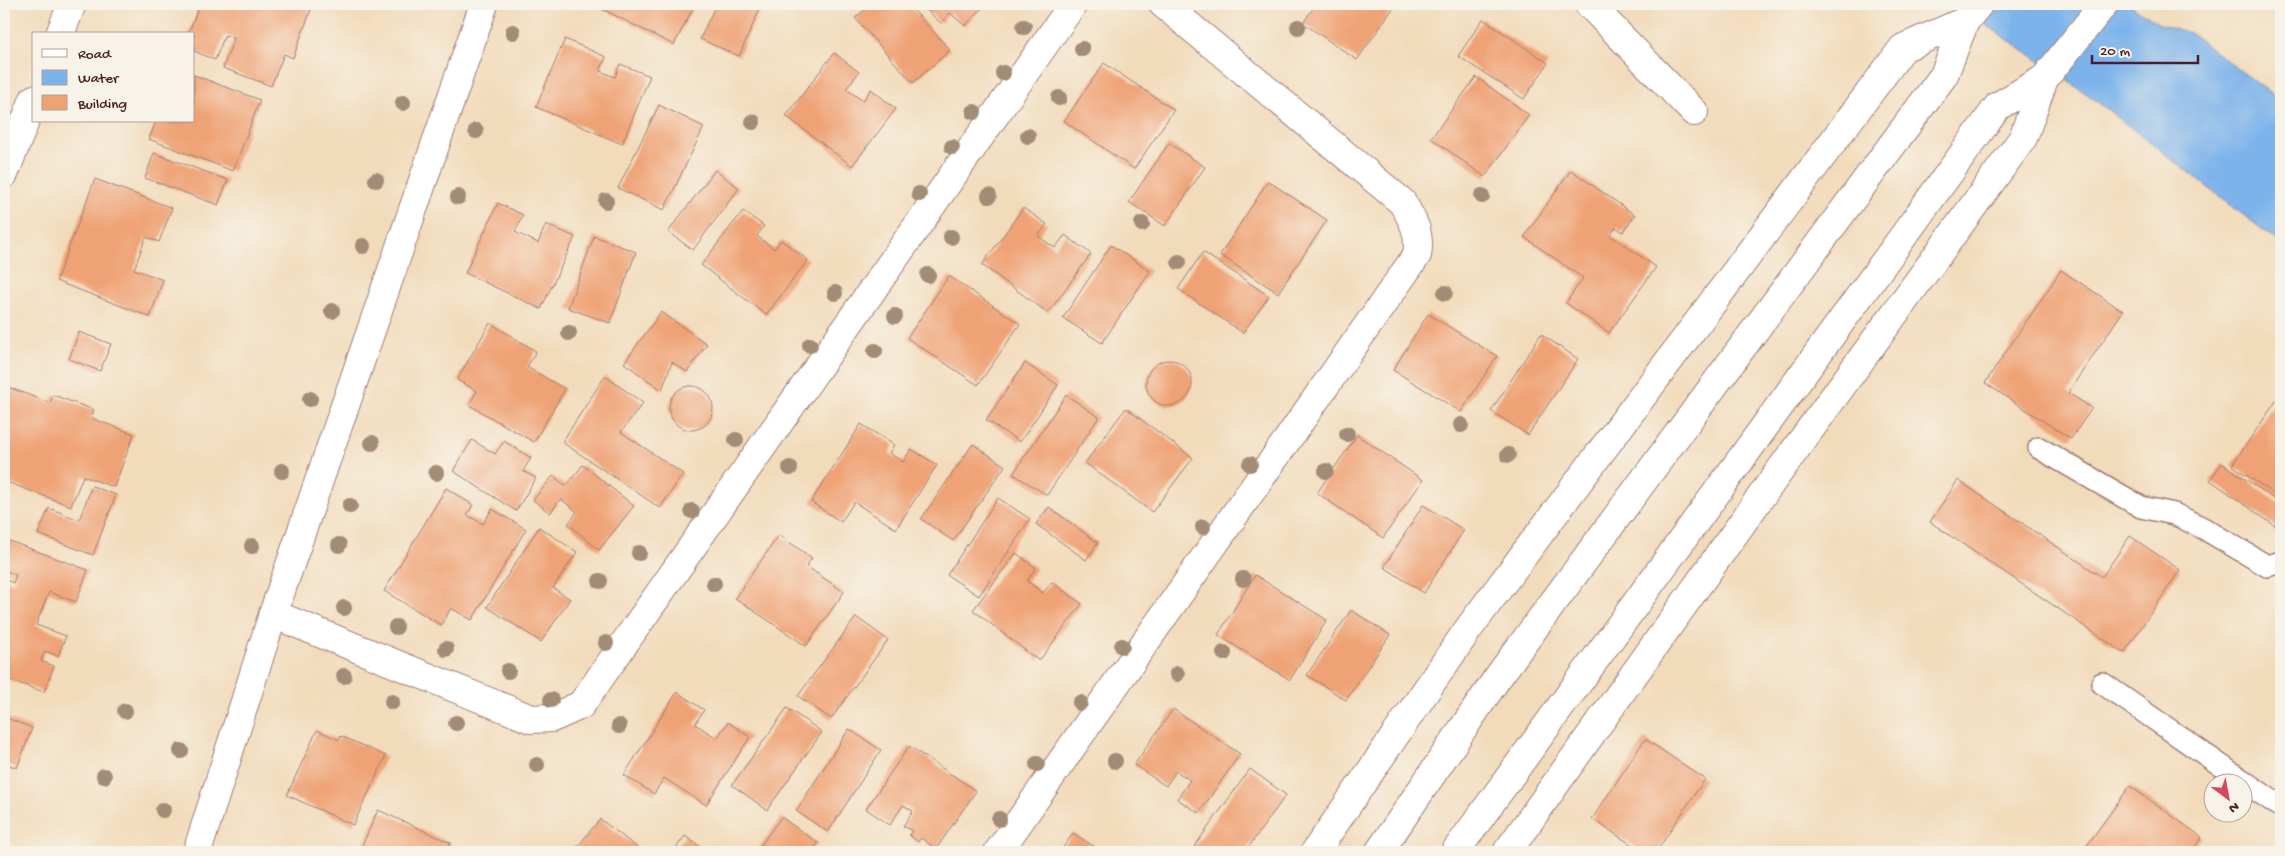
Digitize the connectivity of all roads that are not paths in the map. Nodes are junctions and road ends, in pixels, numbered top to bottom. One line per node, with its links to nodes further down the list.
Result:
1 (72, 4): 8 (street)
2 (484, 4): 15 (street)
3 (1073, 4): 15 (street)
4 (1163, 4): 19 (street)
5 (1589, 4): 11 (street)
6 (2104, 4): 9 (street)
7 (1972, 12): 20 (street); 21 (street)
8 (61, 32)
9 (2044, 79): 22 (street); 23 (street)
10 (32, 104): 12 (street)
11 (1694, 112)
12 (4, 174)
13 (2039, 448): 14 (lane)
14 (2281, 562)
15 (273, 614): 18 (street)
16 (2102, 683): 17 (lane)
17 (2281, 807)
18 (197, 852)
19 (998, 852)
20 (1315, 852)
21 (1379, 852)
22 (1455, 852)
23 (1507, 852)

